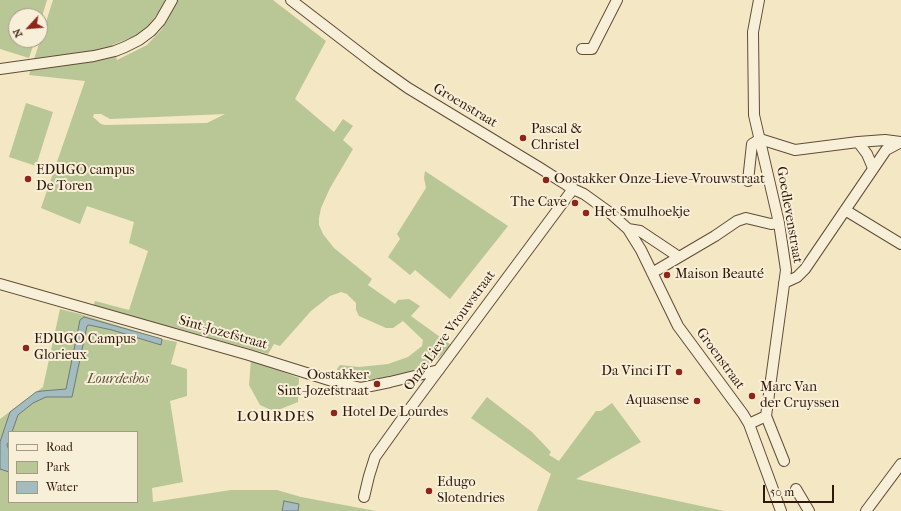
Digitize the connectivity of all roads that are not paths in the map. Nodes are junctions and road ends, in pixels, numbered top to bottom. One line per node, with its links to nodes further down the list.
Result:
1 (172, 0): 6 (street)
2 (292, 0): 12 (street, Groenstraat)
3 (618, 0): 5 (street)
4 (759, 0): 7 (street, Goedlevenstraat)
5 (582, 49)
6 (0, 69)
7 (760, 139): 8 (street); 11 (street); 14 (street, Goedlevenstraat)
8 (858, 142): 9 (street); 10 (street)
9 (901, 142): 10 (street)
10 (873, 168): 13 (street)
11 (748, 181)
12 (573, 189): 15 (street, Groenstraat); 21 (street, Onze Lieve Vrouwstraat)
13 (845, 210): 16 (street); 19 (street)
14 (779, 223): 17 (street); 19 (street, Goedlevenstraat)
15 (628, 229): 17 (street, Groenstraat); 18 (street, Groenstraat)
16 (901, 244)
17 (678, 257): 18 (street)
18 (652, 273): 23 (street, Groenstraat)
19 (784, 283): 22 (street, Goedlevenstraat)
20 (0, 284): 21 (street, Sint-Jozefstraat)
21 (439, 370): 27 (street, Onze Lieve Vrouwstraat)
22 (766, 416): 23 (street); 24 (street)
23 (749, 424): 28 (street, Groenstraat)
24 (784, 461)
25 (901, 464): 30 (street)
26 (796, 488): 29 (street)
27 (364, 497)
28 (781, 511)
29 (807, 511)
30 (866, 511)

